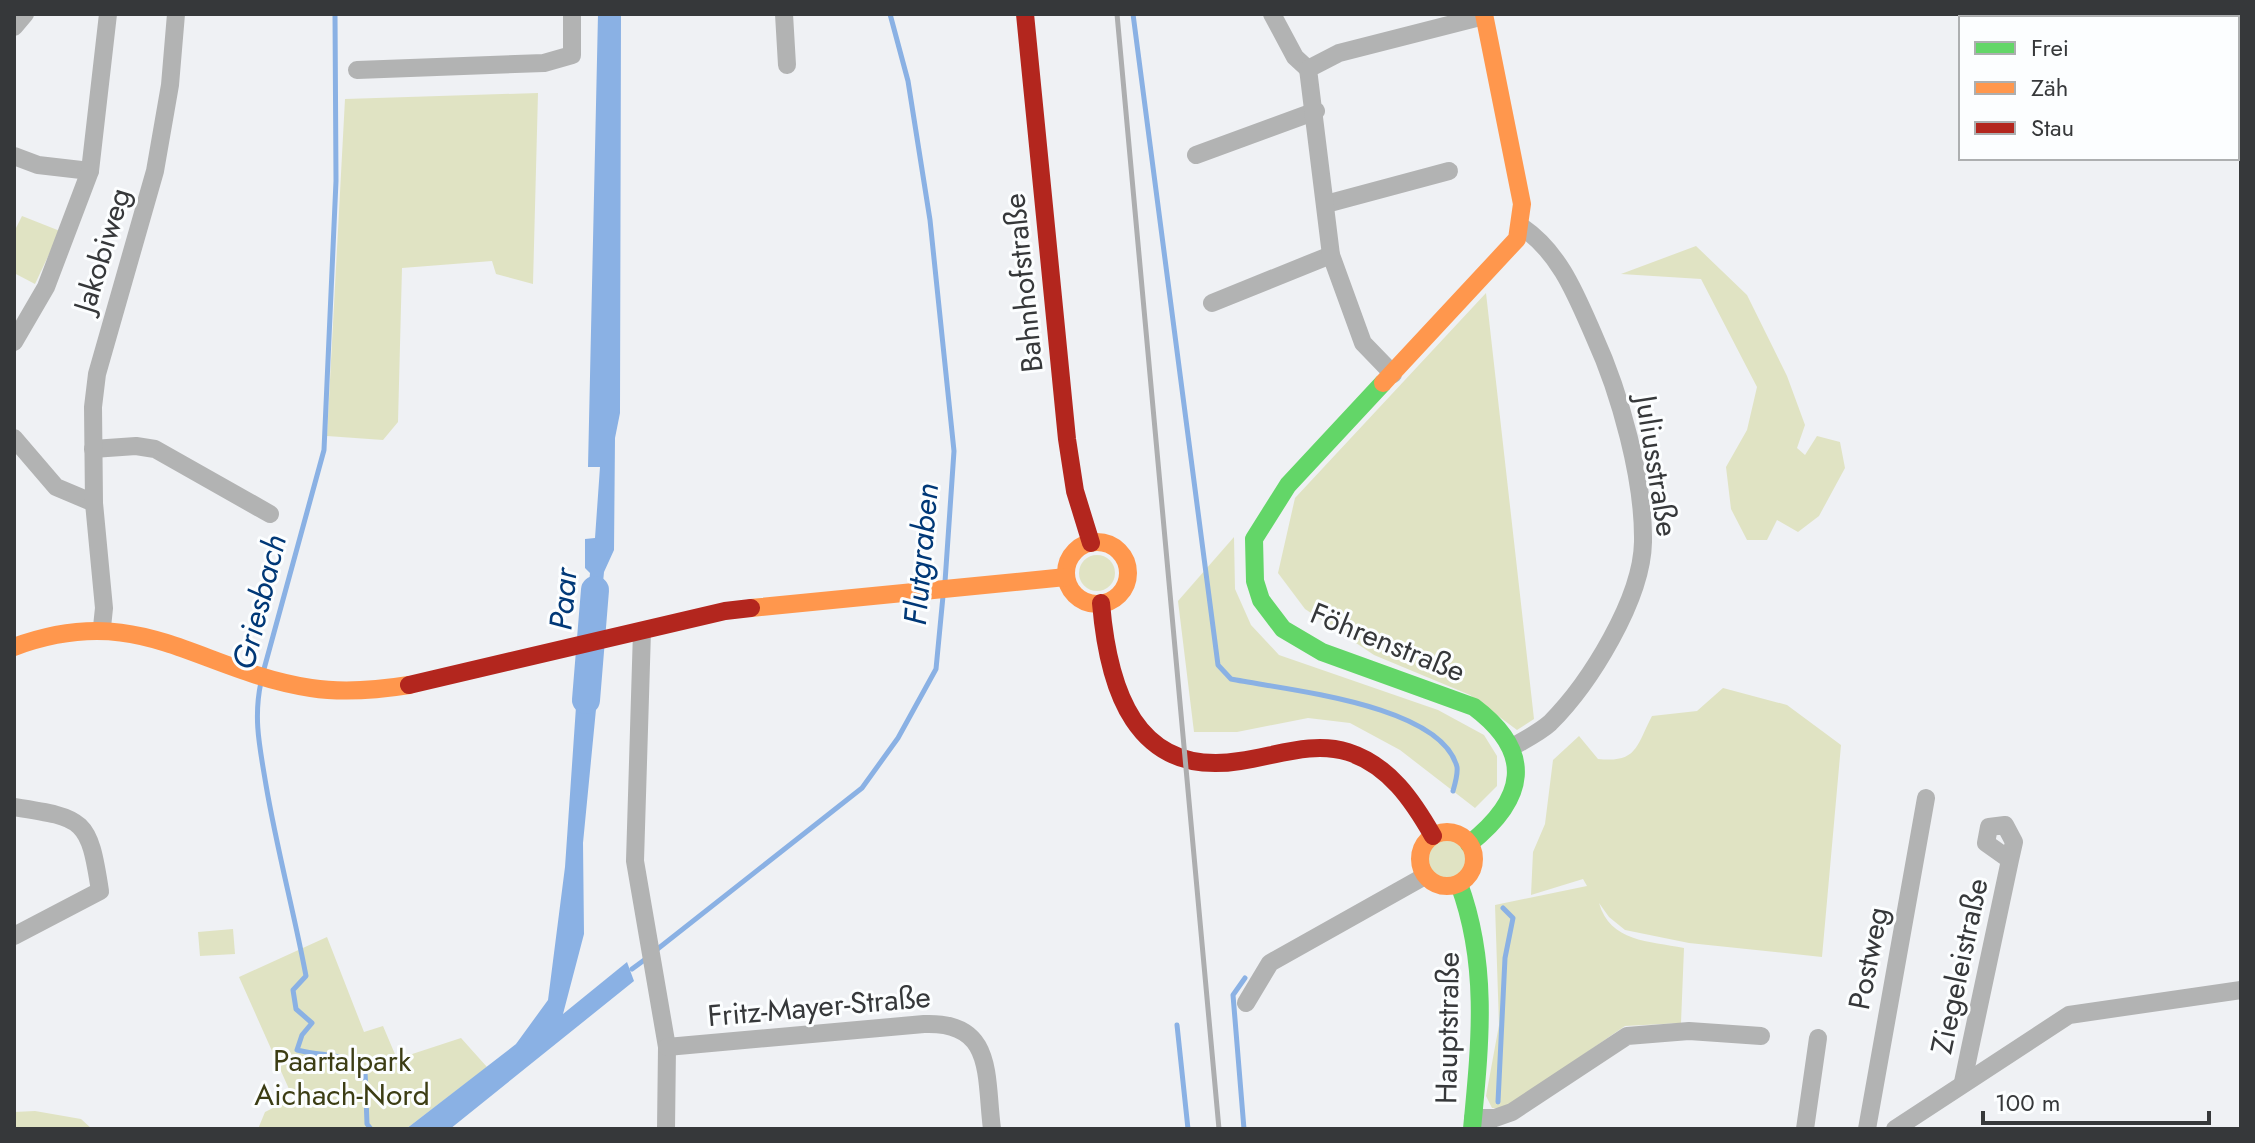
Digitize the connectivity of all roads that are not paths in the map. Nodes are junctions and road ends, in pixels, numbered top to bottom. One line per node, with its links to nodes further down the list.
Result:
1 (25, 14): 9 (street)
2 (108, 14): 16 (street)
3 (176, 14): 25 (street, Jakobiweg)
4 (572, 14): 12 (street)
5 (784, 14): 10 (street)
6 (1025, 14): 28 (main road, Bahnhofstraße)
7 (1272, 14): 11 (street)
8 (1484, 15): 11 (street); 19 (main road)
9 (14, 27)
10 (787, 65)
11 (1308, 69): 13 (street)
12 (357, 70)
13 (1316, 111): 14 (street); 18 (street)
14 (1196, 155)
15 (14, 156): 16 (street)
16 (90, 171): 22 (street)
17 (1449, 171): 18 (street)
18 (1326, 204): 20 (street)
19 (1522, 227): 23 (main road, Föhrenstraße); 34 (street, Juliusstraße)
20 (1331, 255): 21 (street); 23 (street)
21 (1212, 303)
22 (14, 342)
23 (1393, 374): 34 (main road, Föhrenstraße)
24 (14, 438): 26 (street)
25 (93, 449): 26 (street, Jakobiweg); 27 (street)
26 (94, 503): 31 (street, Jakobiweg)
27 (270, 514)
28 (1091, 543): 29 (main road); 30 (main road)
29 (1066, 577): 30 (main road); 32 (main road)
30 (1101, 603): 37 (main road)
31 (102, 627): 32 (main road); 33 (main road)
32 (642, 631): 47 (street)
33 (14, 647)
34 (1514, 746): 38 (main road)
35 (1926, 798): 53 (street, Postweg)
36 (14, 807): 42 (street)
37 (1433, 836): 38 (main road); 40 (main road)
38 (1469, 844): 41 (main road)
39 (2010, 860): 48 (street, Ziegeleistraße)
40 (1425, 876): 41 (main road); 44 (street)
41 (1459, 884): 49 (main road, Hauptstraße)
42 (14, 936)
43 (2241, 990): 48 (street, Ziegeleistraße)
44 (1246, 1003)
45 (1761, 1036): 49 (street)
46 (1818, 1038): 52 (street)
47 (667, 1047): 50 (street); 51 (street, Fritz-Mayer-Straße)
48 (1963, 1082): 54 (street, Ziegeleistraße)
49 (1473, 1124)
50 (666, 1129)
51 (992, 1129)
52 (1805, 1129)
53 (1867, 1129)
54 (1895, 1129)

